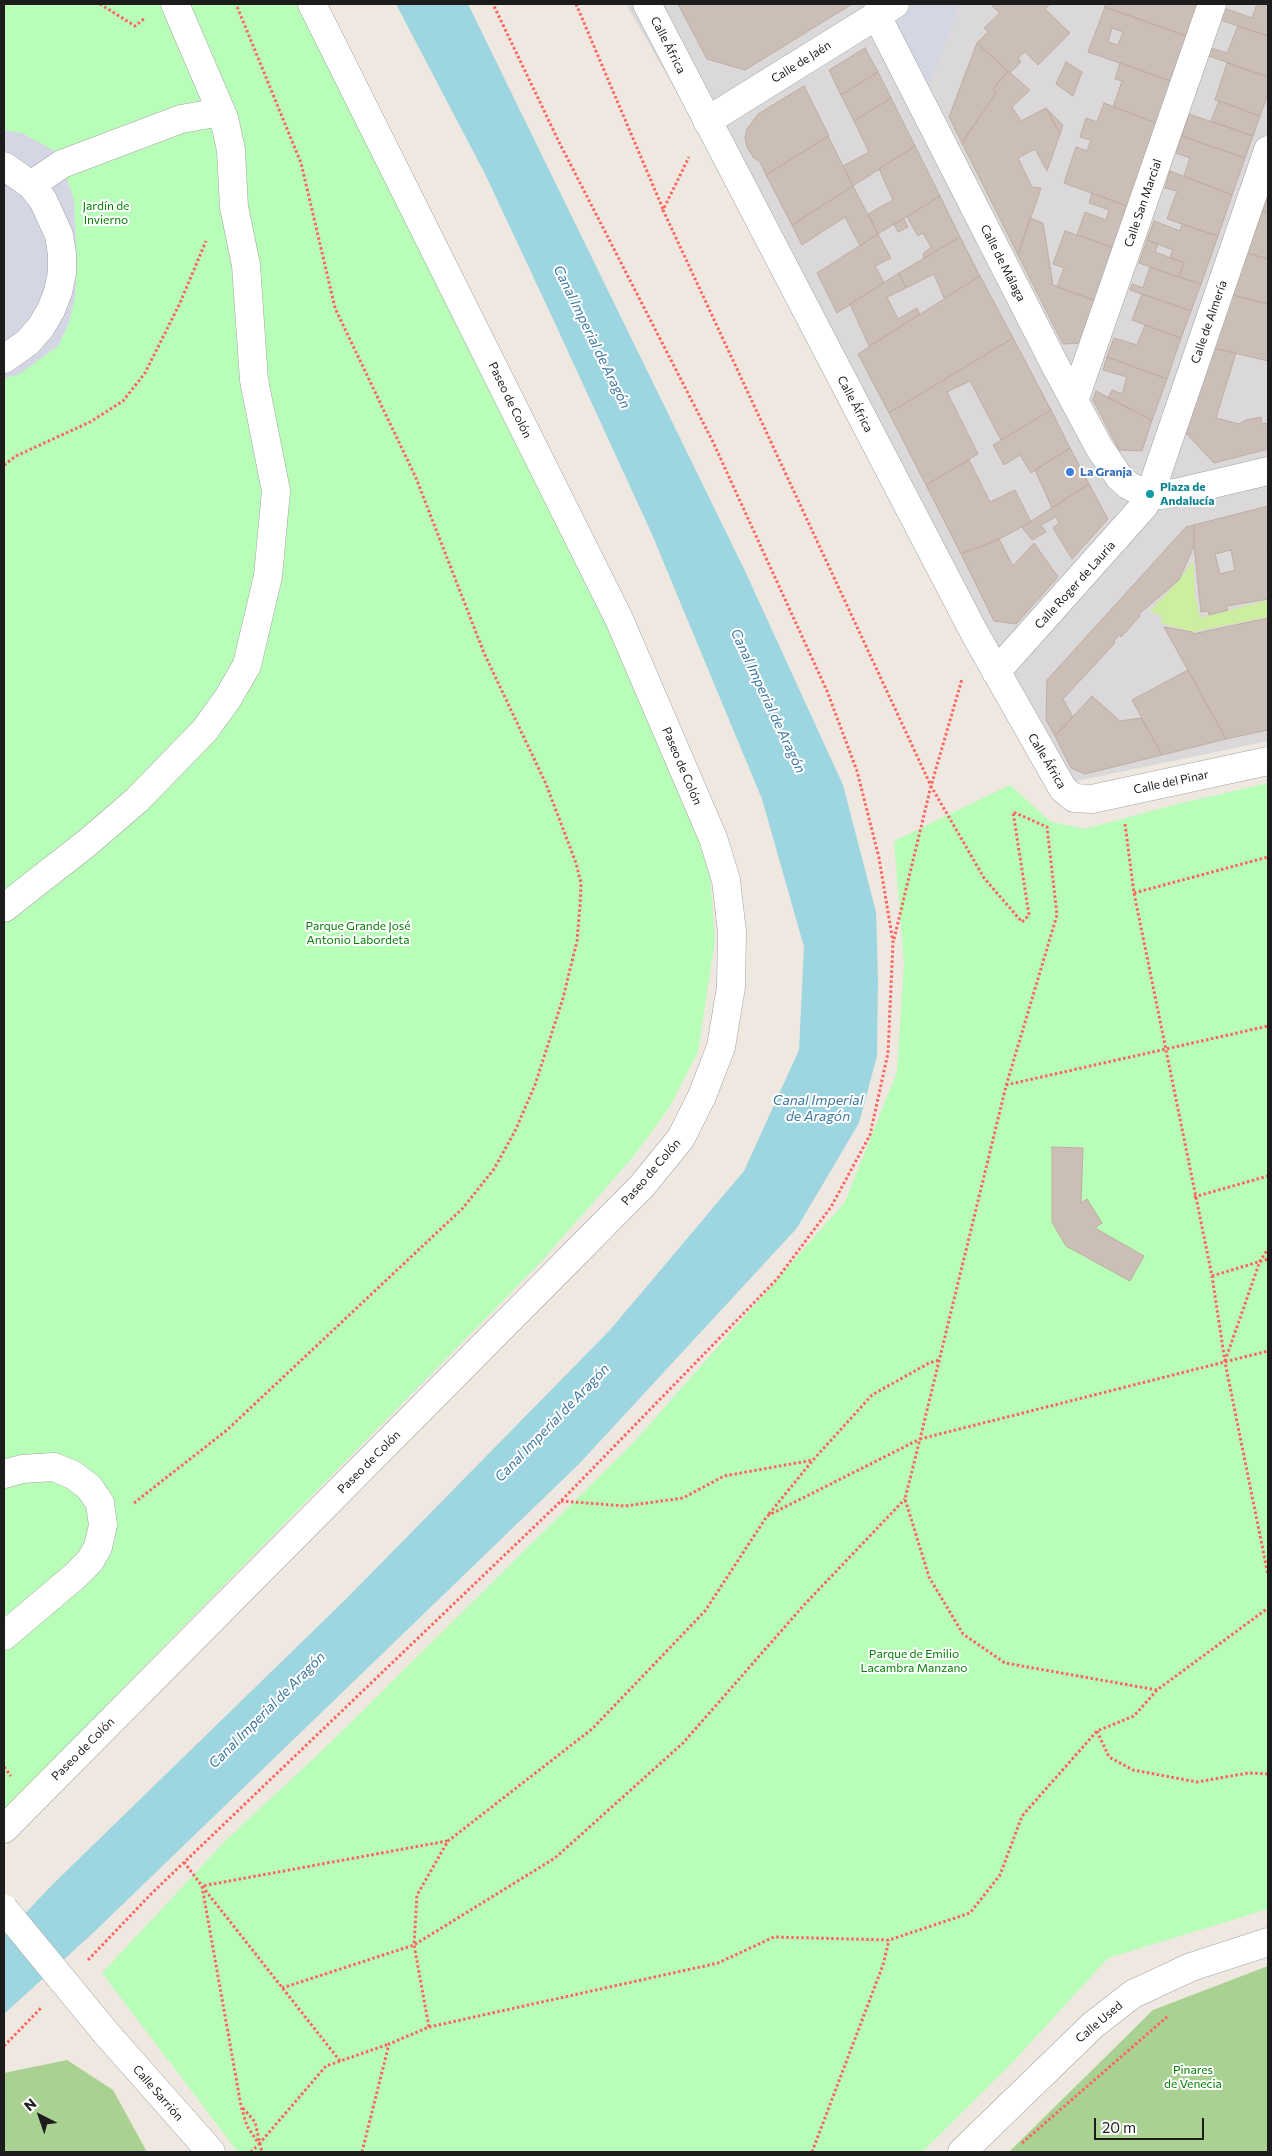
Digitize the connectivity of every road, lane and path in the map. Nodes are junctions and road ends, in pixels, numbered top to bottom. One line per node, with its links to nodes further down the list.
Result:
1 (100, 4): 10 (path)
2 (175, 4): 11 (street)
3 (236, 4): 52 (path)
4 (312, 4): 59 (street, Paseo de Colón)
5 (493, 4): 33 (path)
6 (576, 4): 17 (path)
7 (647, 4): 12 (street, Calle África)
8 (1212, 4): 20 (street, Calle San Marcial)
9 (885, 9): 12 (street, Calle de Jaén); 20 (street, Calle de Málaga)
10 (149, 15)
11 (221, 112): 16 (street); 32 (street)
12 (707, 121): 24 (street, Calle África)
13 (692, 150): 17 (path)
14 (1268, 150): 23 (street, Calle de Almería)
15 (4, 166): 16 (street)
16 (31, 185): 19 (street)
17 (663, 210): 27 (path)
18 (208, 234): 21 (path)
19 (4, 359)
20 (1074, 401): 23 (street, Calle de Málaga)
21 (4, 465)
22 (1268, 471): 23 (street)
23 (1150, 494): 24 (street, Calle Roger de Lauria)
24 (996, 672): 28 (street, Calle África)
25 (963, 675): 27 (path)
26 (1268, 761): 28 (street, Calle del Pinar)
27 (931, 786): 33 (path); 36 (path)
28 (1074, 798)
29 (1124, 815): 31 (path)
30 (1268, 857): 31 (path)
31 (1134, 894): 35 (path)
32 (4, 908)
33 (893, 942): 50 (path)
34 (1268, 1026): 35 (path)
35 (1166, 1050): 36 (path); 38 (path)
36 (1006, 1086): 44 (path)
37 (1268, 1176): 38 (path)
38 (1194, 1197): 42 (path)
39 (1268, 1249): 41 (path)
40 (1268, 1259): 41 (path)
41 (1260, 1261): 42 (path); 45 (path)
42 (1212, 1276): 45 (path)
43 (1268, 1351): 45 (path)
44 (939, 1360): 46 (path); 47 (path)
45 (1225, 1362): 46 (path); 53 (path)
46 (920, 1439): 49 (path); 51 (path)
47 (813, 1460): 50 (path); 51 (path)
48 (4, 1474): 52 (street)
49 (905, 1499): 56 (path); 66 (path)
50 (561, 1501): 61 (path)
51 (767, 1516): 60 (path)
52 (104, 1525): 55 (street)
53 (1268, 1575)
54 (1268, 1608): 56 (path)
55 (4, 1636)
56 (1157, 1690): 57 (path)
57 (1097, 1731): 58 (path); 64 (path)
58 (1268, 1774)
59 (4, 1829)
60 (448, 1841): 62 (path); 66 (path)
61 (184, 1862): 62 (path); 67 (path)
62 (202, 1886): 68 (path); 75 (path)
63 (4, 1910): 78 (street, Calle Sarrión, bridge)
64 (889, 1940): 71 (path); 82 (path)
65 (1268, 1942): 83 (street, Calle Used)
66 (414, 1945): 68 (path); 71 (path)
67 (84, 1963)
68 (282, 1988): 74 (path)
69 (44, 2005): 73 (path)
70 (1169, 2016): 77 (path)
71 (429, 2027): 72 (path)
72 (388, 2044): 74 (path); 81 (path)
73 (4, 2046)
74 (340, 2061): 76 (path)
75 (241, 2106): 76 (path); 76 (path)
76 (259, 2144): 79 (path); 80 (path)
77 (1019, 2146)
78 (211, 2152)
79 (251, 2152)
80 (262, 2152)
81 (362, 2152)
82 (812, 2152)
83 (962, 2152)

